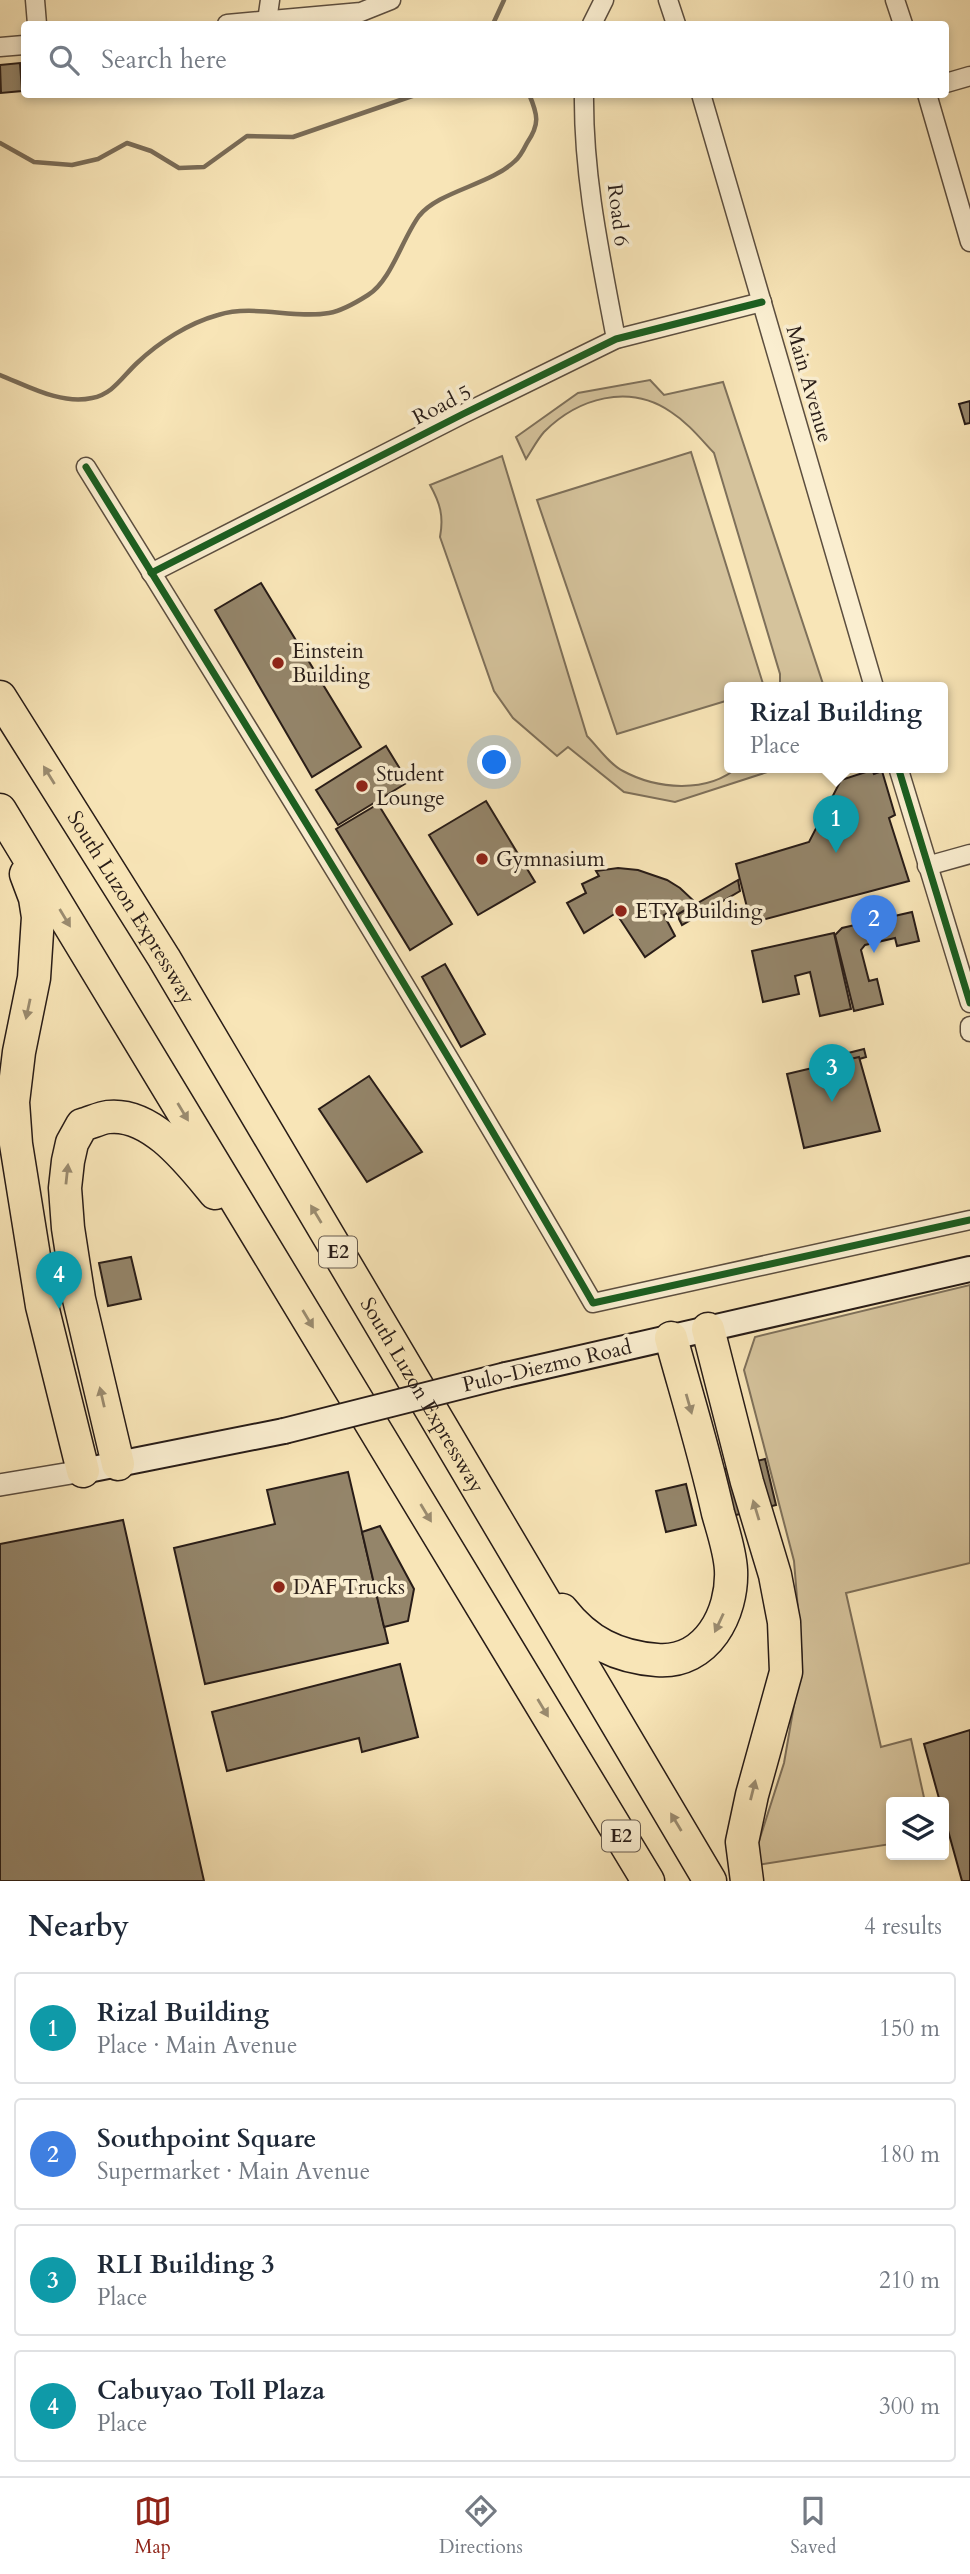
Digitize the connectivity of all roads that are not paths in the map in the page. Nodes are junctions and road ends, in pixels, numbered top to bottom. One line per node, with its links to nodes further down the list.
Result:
1 (35, 0): 8 (street)
2 (270, 0): 7 (street)
3 (391, 0): 7 (street)
4 (604, 0): 10 (street)
5 (668, 0): 11 (street)
6 (895, 0): 12 (street)
7 (267, 20): 9 (street)
8 (37, 21)
9 (257, 21)
10 (594, 21)
11 (675, 21)
12 (902, 21)
13 (21, 45): 14 (street)
14 (0, 47)
15 (970, 76): 16 (street)
16 (949, 82)
17 (584, 98): 22 (street, Road 6)
18 (702, 98): 21 (street, Main Avenue)
19 (928, 98): 20 (street)
20 (970, 242)
21 (762, 302): 22 (street, Road 5); 25 (street, Main Avenue)
22 (616, 339): 24 (street, Road 5)
23 (86, 467): 24 (street)
24 (151, 573): 34 (street)
25 (873, 682)
26 (0, 697): 42 (highway, South Luzon Expressway / E2, one-way to 26)
27 (900, 773): 30 (street)
28 (2, 813): 35 (highway, E2, one-way to 35); 40 (highway, one-way to 40)
29 (970, 854): 30 (street)
30 (927, 866): 31 (street)
31 (970, 1003)
32 (970, 1026): 33 (street)
33 (970, 1032)
34 (970, 1220)
35 (272, 1260): 39 (highway, one-way to 35); 43 (highway, E2, one-way to 43)
36 (970, 1269): 37 (main road, Pulo-Diezmo Road)
37 (708, 1329): 38 (main road, Pulo-Diezmo Road); 45 (highway, one-way to 37)
38 (671, 1338): 39 (main road, Pulo-Diezmo Road, bridge); 42 (highway, one-way to 42)
39 (118, 1464): 40 (main road, Pulo-Diezmo Road)
40 (83, 1471): 41 (street, Pulo-Diezmo Road)
41 (0, 1485)
42 (513, 1547): 44 (highway, South Luzon Expressway / E2, one-way to 42)
43 (648, 1881)
44 (710, 1881)
45 (747, 1881)

